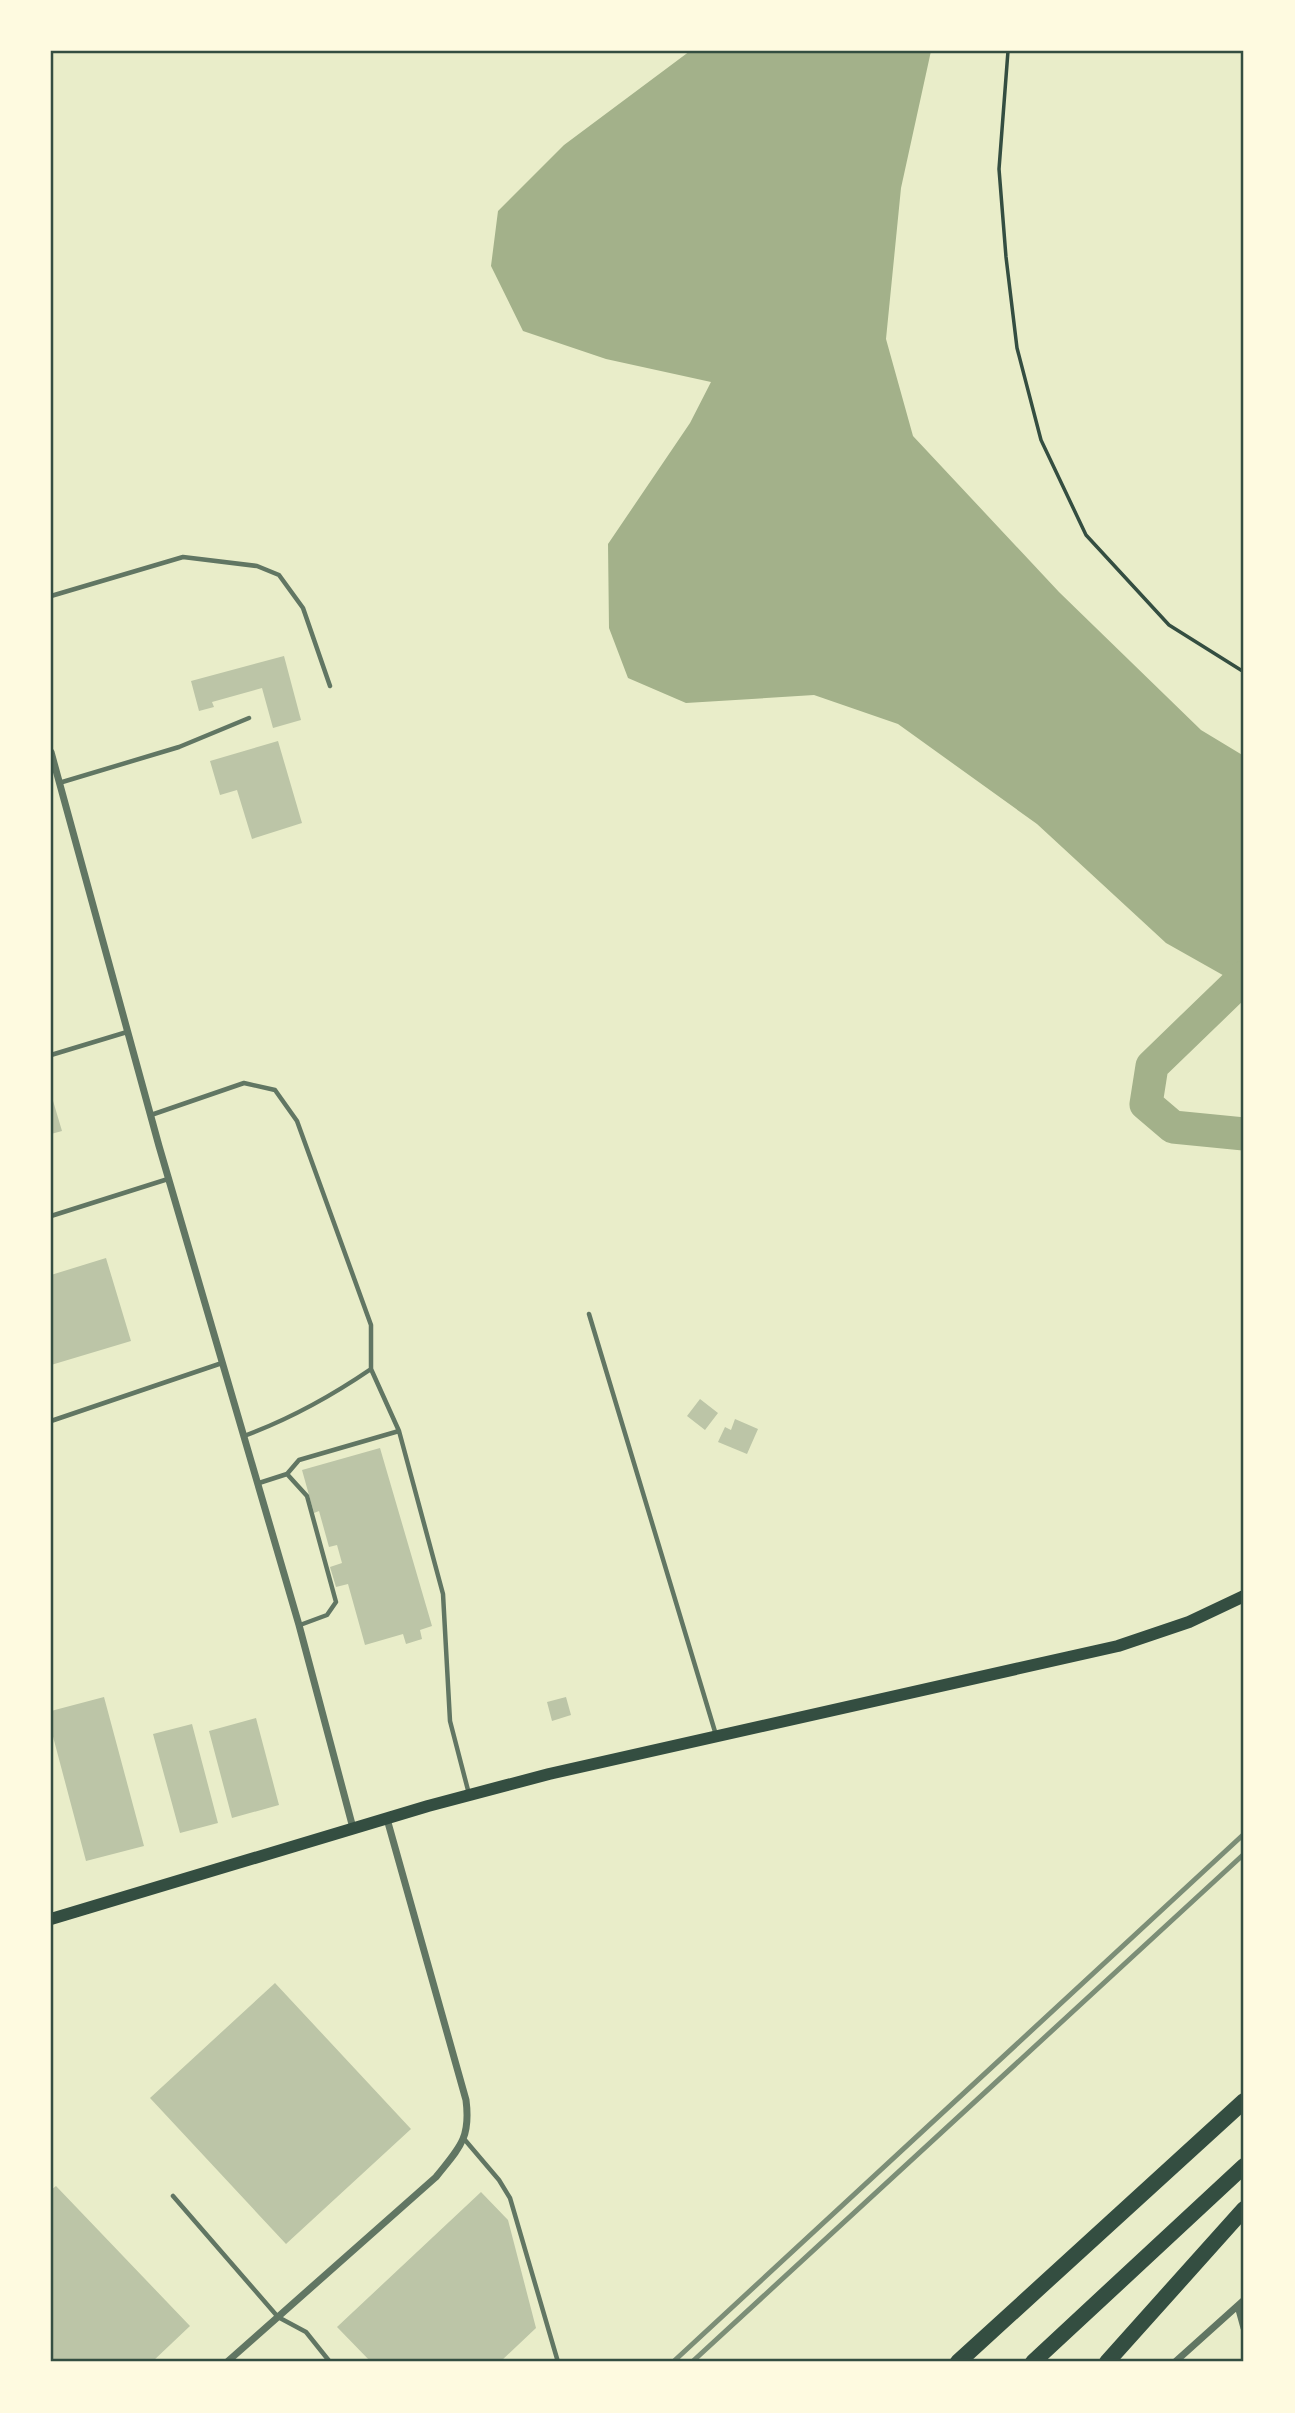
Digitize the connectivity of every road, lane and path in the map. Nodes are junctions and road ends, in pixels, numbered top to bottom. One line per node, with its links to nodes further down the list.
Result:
1 (1007, 51): 3 (path)
2 (51, 596): 4 (lane)
3 (1244, 672)
4 (330, 686)
5 (249, 718): 7 (lane)
6 (51, 752): 7 (street)
7 (59, 783): 8 (street)
8 (127, 1032): 9 (lane); 10 (street)
9 (51, 1055)
10 (150, 1115): 11 (street); 15 (lane)
11 (169, 1179): 12 (lane); 14 (street)
12 (51, 1216)
13 (589, 1314): 23 (lane)
14 (222, 1363): 16 (lane); 18 (street)
15 (371, 1368): 17 (lane); 18 (lane)
16 (51, 1420)
17 (399, 1431): 19 (lane); 24 (lane)
18 (244, 1436): 20 (street)
19 (287, 1474): 20 (lane); 22 (lane)
20 (259, 1483): 22 (street)
21 (1244, 1596): 23 (main road)
22 (299, 1625): 26 (street)
23 (716, 1736): 24 (main road)
24 (469, 1795): 25 (main road)
25 (387, 1819): 26 (main road); 29 (street)
26 (353, 1828): 27 (main road)
27 (51, 1919)
28 (1244, 2101): 39 (highway)
29 (465, 2140): 34 (street); 38 (lane)
30 (1244, 2166): 40 (highway)
31 (173, 2196): 34 (lane)
32 (1244, 2209): 41 (highway)
33 (1241, 2303): 35 (street); 42 (street)
34 (278, 2317): 36 (street); 37 (lane)
35 (1244, 2328)
36 (227, 2362)
37 (330, 2362)
38 (558, 2362)
39 (958, 2362)
40 (1034, 2362)
41 (1107, 2362)
42 (1175, 2362)

